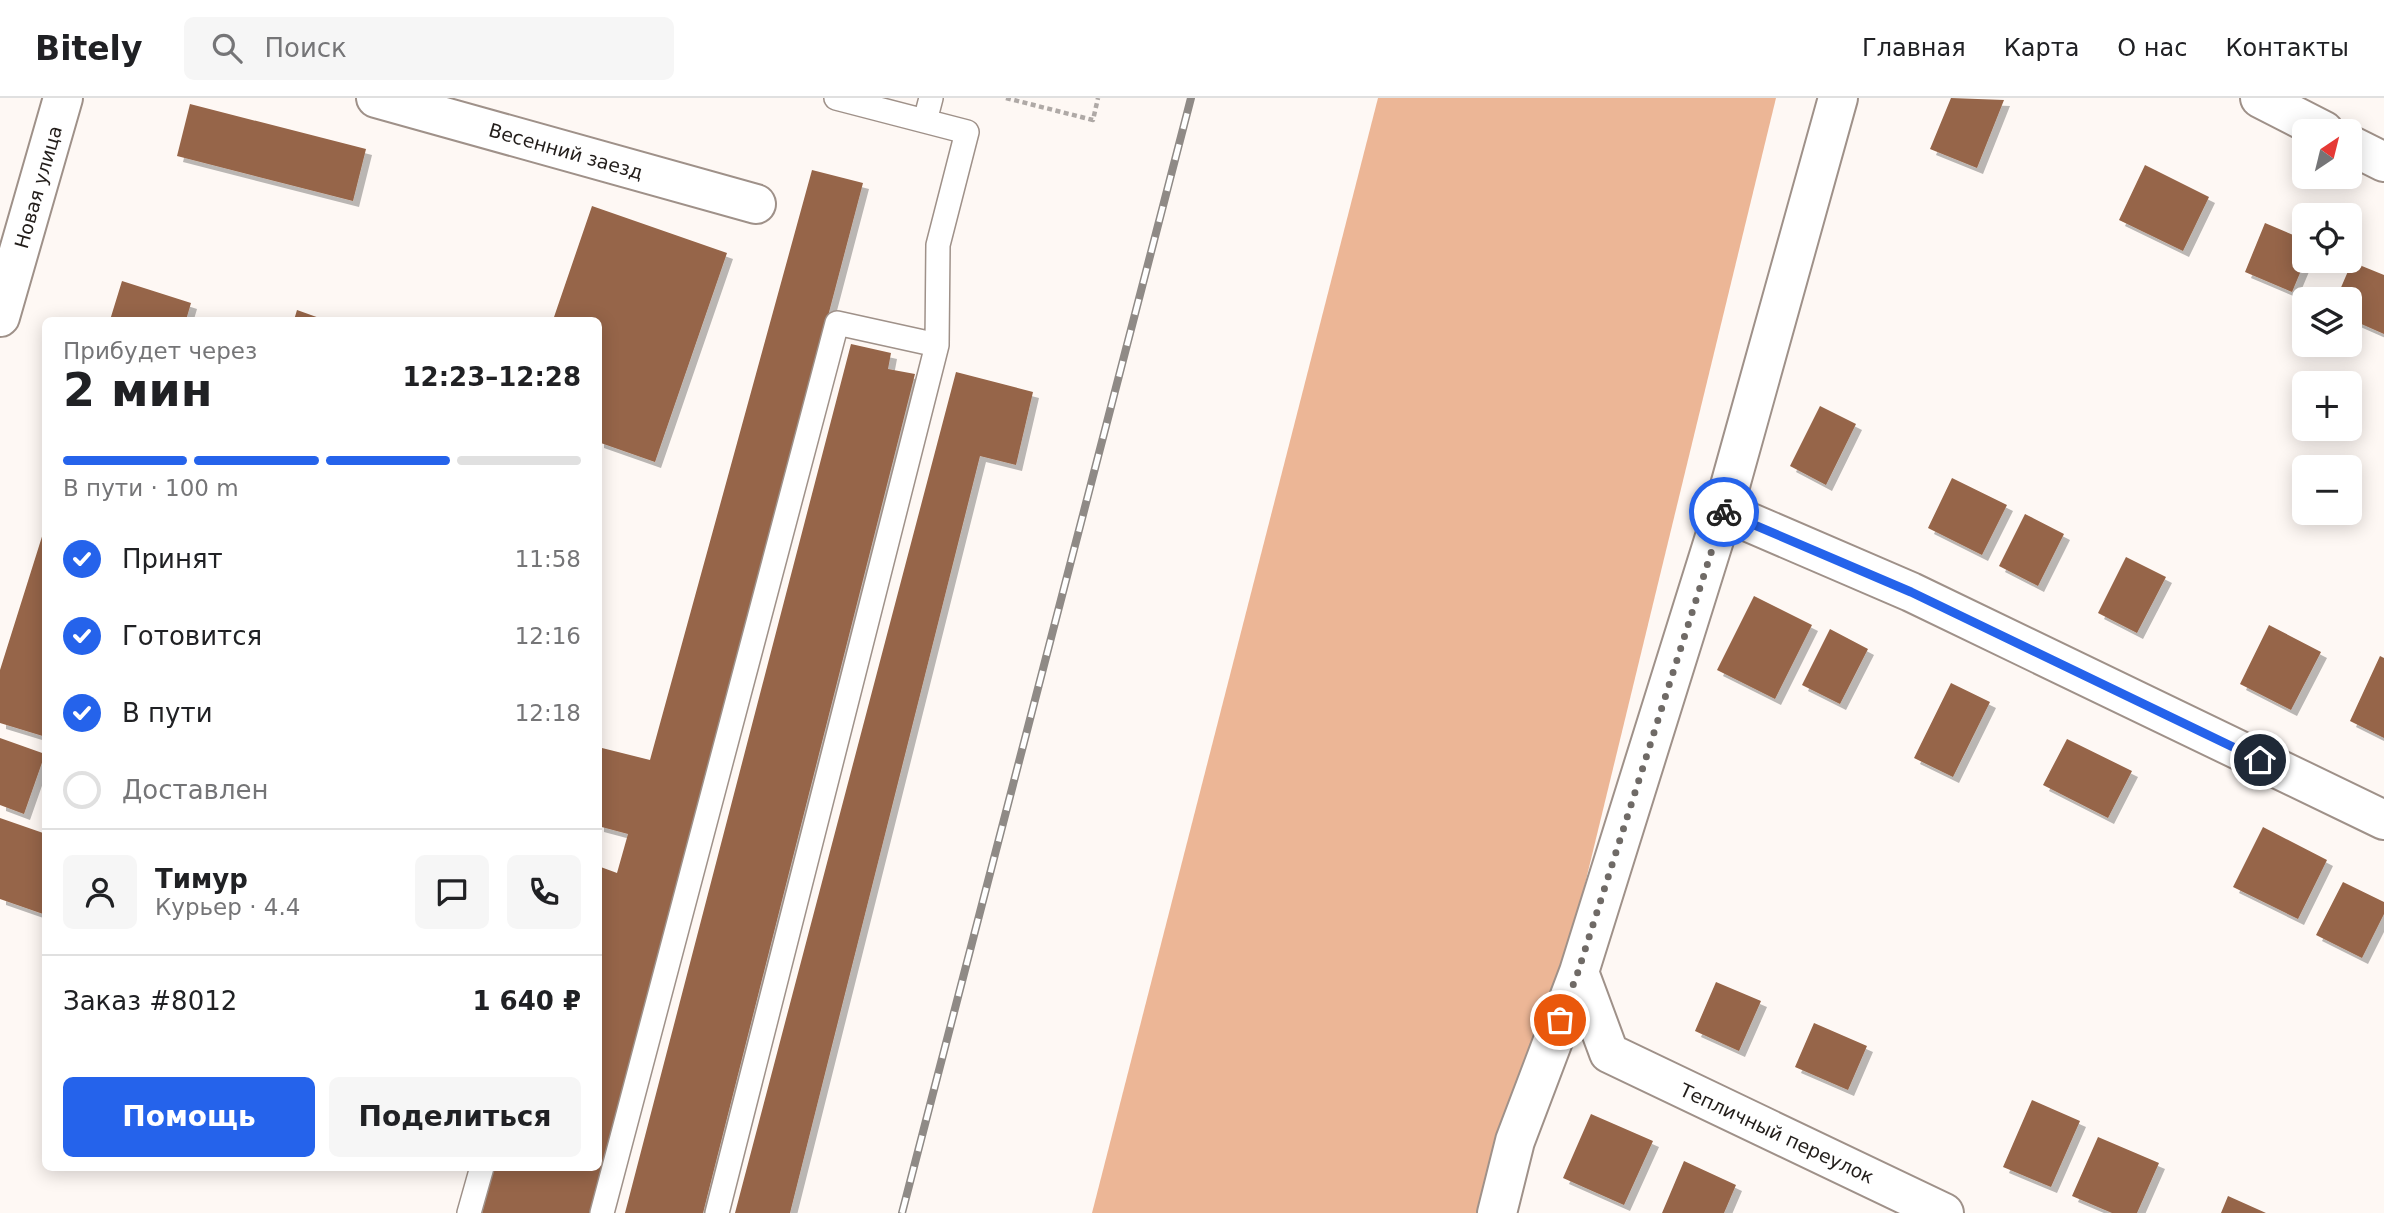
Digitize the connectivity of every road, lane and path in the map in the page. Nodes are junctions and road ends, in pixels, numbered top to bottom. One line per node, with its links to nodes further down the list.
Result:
1 (64, 98): 14 (street, Новая улица)
2 (376, 98): 13 (street, Весенний заезд)
3 (836, 98): 10 (lane)
4 (930, 98): 10 (lane)
5 (1006, 98): 6 (path)
6 (1098, 98)
7 (1838, 98): 16 (street)
8 (2260, 98): 9 (street)
9 (2301, 119)
10 (925, 121): 15 (lane)
11 (2362, 151): 12 (street)
12 (2384, 163)
13 (756, 204)
14 (0, 317)
15 (937, 345): 21 (lane); 22 (lane)
16 (1723, 511): 17 (street); 18 (street)
17 (2384, 820)
18 (1578, 972): 23 (street); 24 (street, Тепличный переулок)
19 (481, 1171): 20 (lane)
20 (469, 1213)
21 (602, 1213)
22 (717, 1213)
23 (1497, 1213)
24 (1944, 1213)

